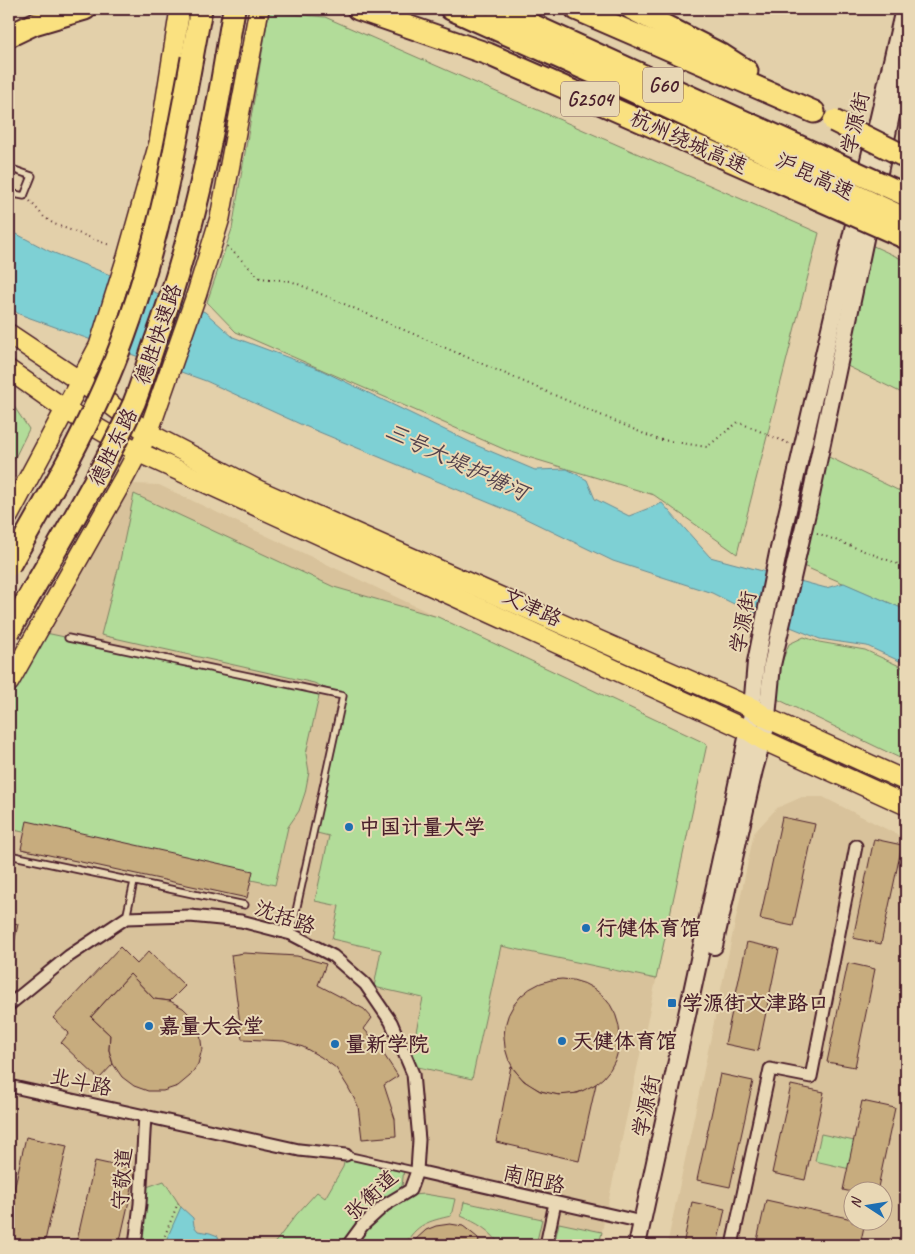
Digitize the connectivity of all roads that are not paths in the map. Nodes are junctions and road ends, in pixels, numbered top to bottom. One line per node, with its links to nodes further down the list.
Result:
1 (85, 9): 12 (highway)
2 (180, 9): 24 (main road)
3 (201, 9): 29 (highway, 德胜快速路, bridge)
4 (234, 9): 30 (highway, 德胜快速路, bridge)
5 (259, 9): 26 (main road, 德胜东路)
6 (358, 9): 17 (highway, 杭州绕城高速 / G2504)
7 (451, 9): 17 (highway, 沪昆高速 / G60)
8 (497, 9): 17 (highway, 沪昆高速 / G60)
9 (576, 9): 14 (highway)
10 (632, 9): 14 (highway)
11 (904, 9): 33 (main road, 学源街)
12 (9, 36)
13 (906, 44): 33 (main road, 学源街)
14 (814, 112): 15 (highway, bridge)
15 (906, 157)
16 (9, 168): 18 (lane)
17 (824, 180): 19 (highway, 沪昆高速 / G60, bridge); 20 (highway, 沪昆高速 / G60, bridge); 21 (highway, 杭州绕城高速 / G2504, bridge)
18 (9, 193)
19 (906, 195)
20 (906, 219)
21 (906, 238)
22 (9, 334): 24 (main road, 文津路)
23 (9, 370): 25 (main road, 文津路)
24 (81, 382): 25 (main road); 26 (main road, 文津路)
25 (66, 410): 27 (main road, 文津路); 28 (main road)
26 (148, 433): 27 (main road, 德胜东路); 33 (main road, 文津路)
27 (138, 452): 32 (main road, 德胜东路); 34 (main road, 文津路)
28 (9, 514)
29 (9, 566)
30 (9, 632)
31 (68, 638): 42 (lane)
32 (9, 682)
33 (760, 713): 34 (main road, 学源街); 35 (main road, 文津路)
34 (756, 735): 36 (main road, 文津路); 49 (main road, 学源街); 54 (main road, 学源街)
35 (906, 781)
36 (906, 805)
37 (856, 846): 55 (street)
38 (9, 855): 39 (lane)
39 (134, 882): 40 (lane); 41 (lane)
40 (245, 905)
41 (126, 918): 42 (street, 沈括路); 43 (street)
42 (291, 934): 47 (street, 沈括路)
43 (9, 1005)
44 (9, 1086): 45 (street, 北斗路)
45 (145, 1115): 46 (street, 北斗路); 50 (street, 守敬道)
46 (346, 1155): 47 (lane)
47 (418, 1171): 48 (street, 南阳路); 51 (street, 张衡道)
48 (555, 1203): 49 (street, 南阳路); 52 (street)
49 (642, 1222): 53 (main road, 学源街)
50 (135, 1245)
51 (348, 1245)
52 (546, 1245)
53 (637, 1245)
54 (645, 1245)
55 (732, 1245)

